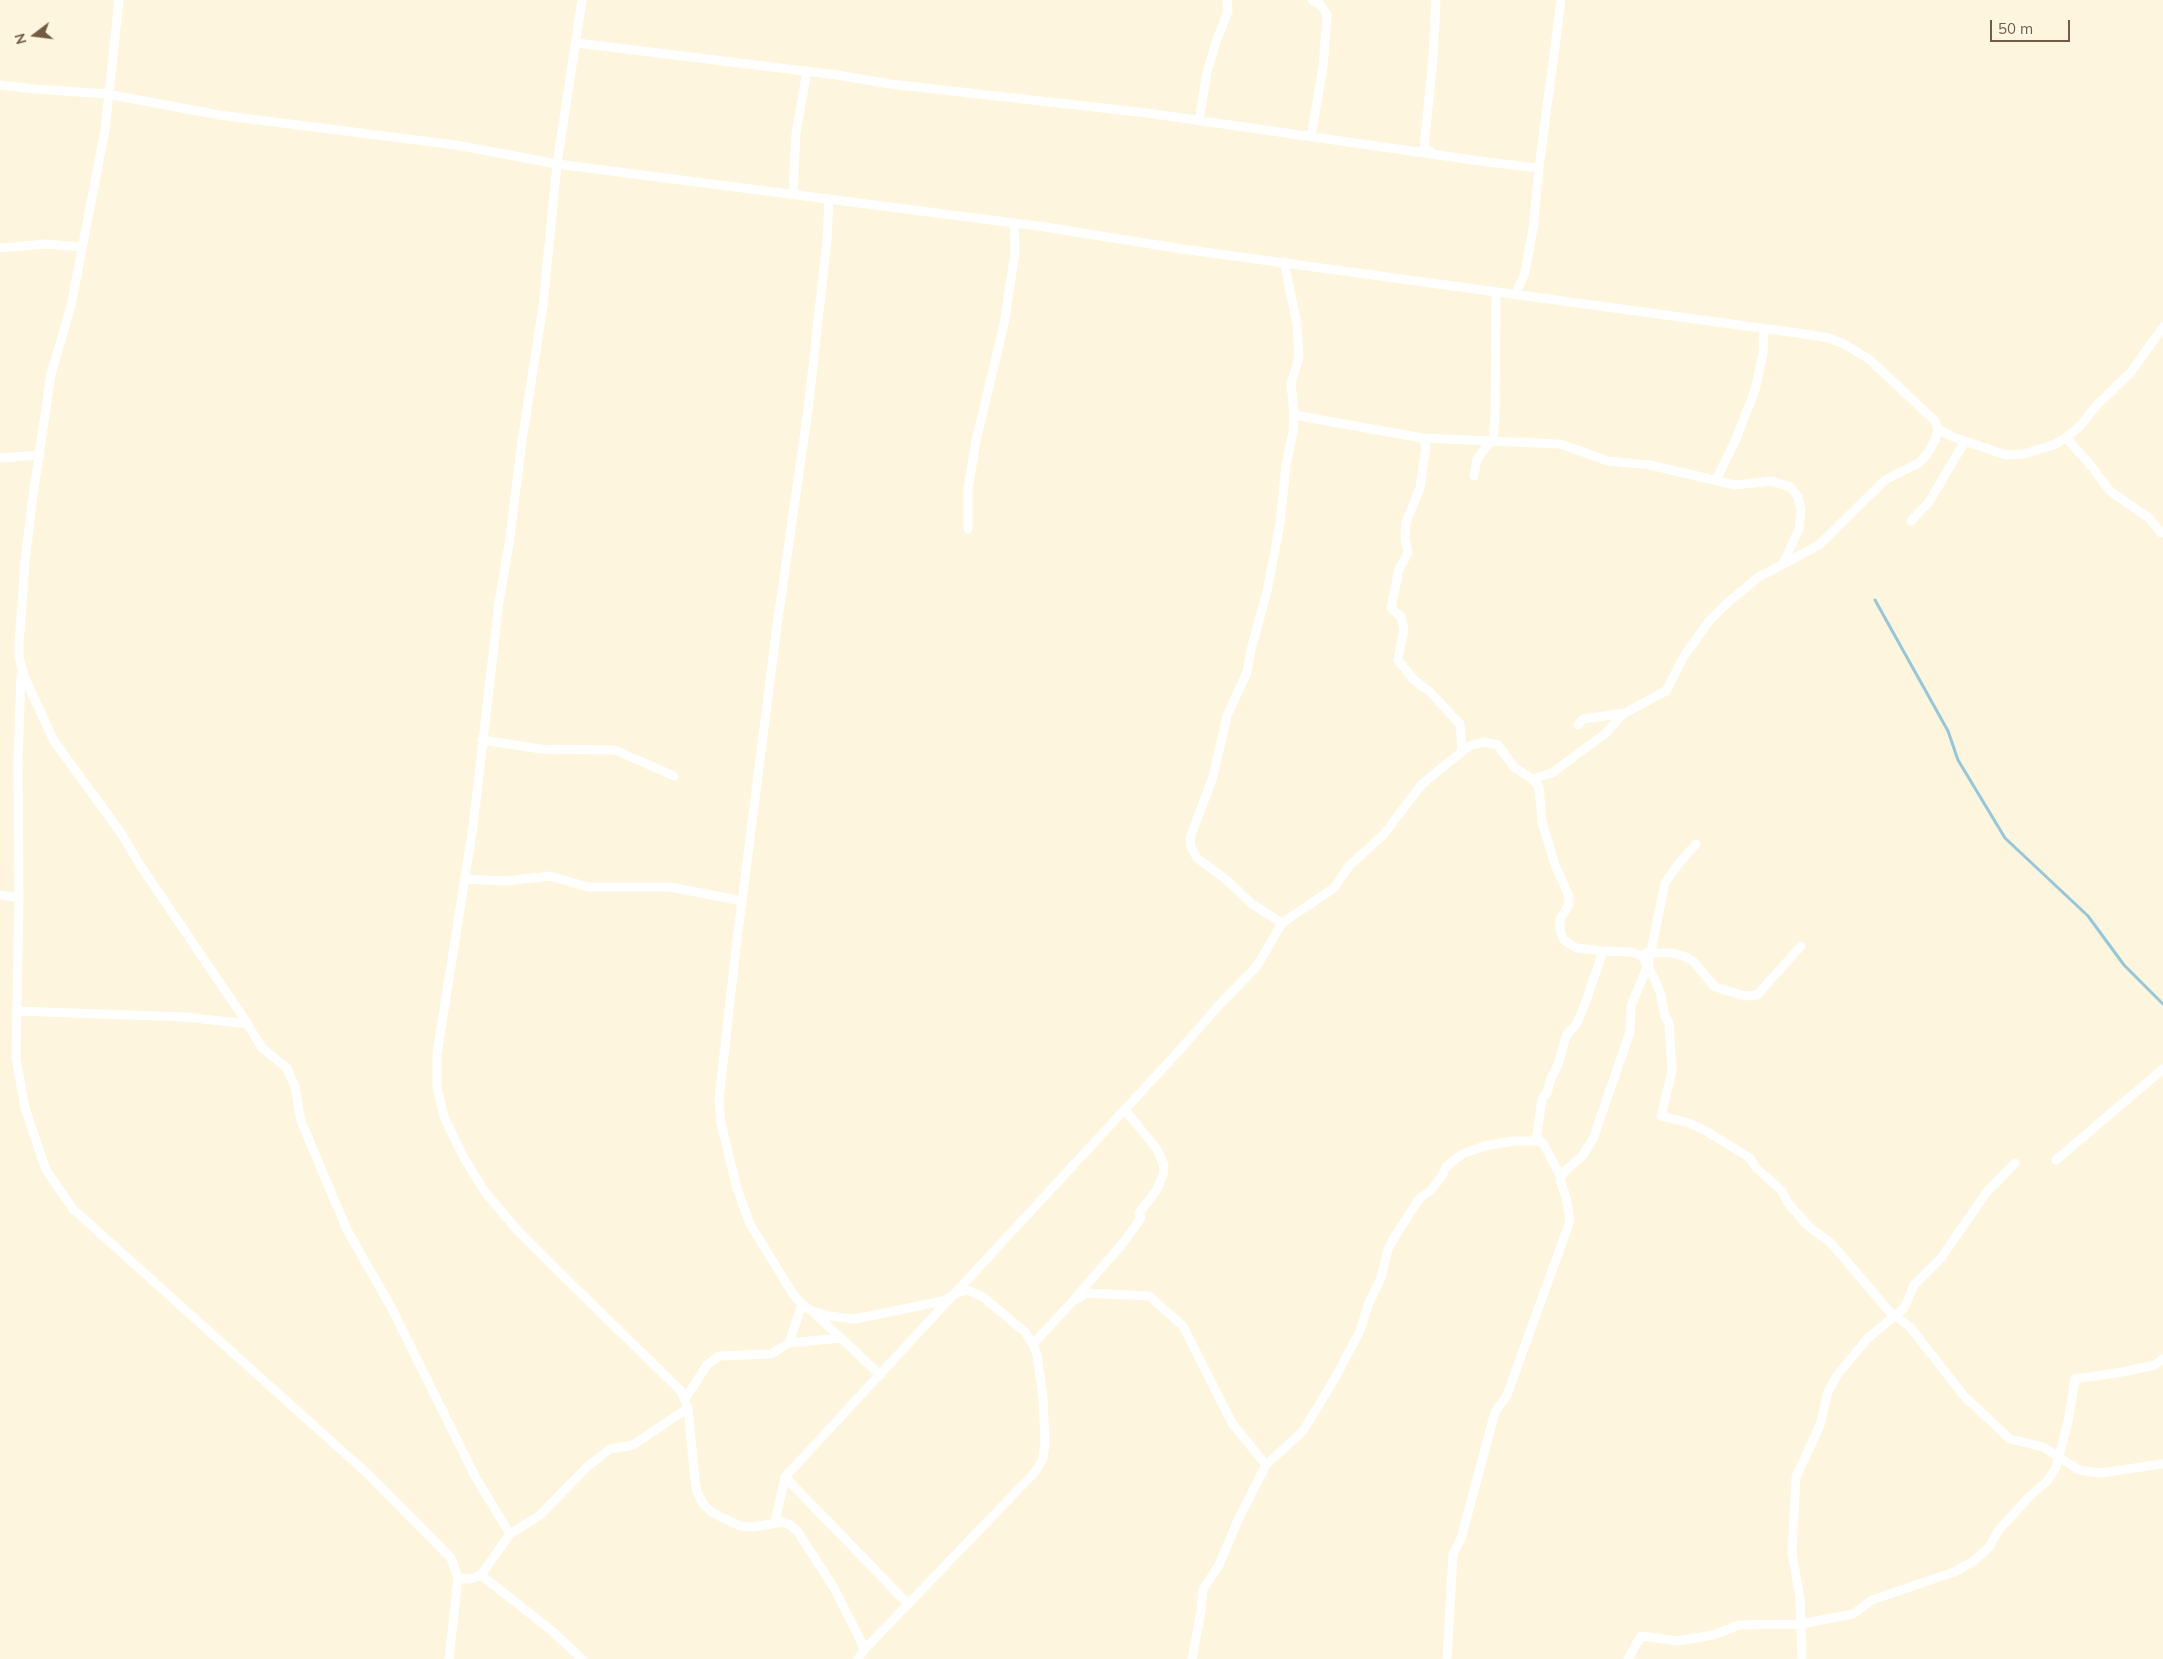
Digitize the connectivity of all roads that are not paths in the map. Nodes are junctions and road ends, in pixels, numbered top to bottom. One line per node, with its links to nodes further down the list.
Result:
1 (119, 0): 10 (street)
2 (582, 0): 7 (street)
3 (1227, 0): 11 (street)
4 (1436, 0): 13 (street)
5 (1561, 0): 15 (street)
6 (1319, 2): 12 (street)
7 (577, 43): 8 (street); 14 (street)
8 (807, 71): 11 (street); 16 (street)
9 (0, 85): 10 (street)
10 (108, 94): 14 (street); 19 (street)
11 (1200, 121): 12 (street)
12 (1311, 137): 13 (street)
13 (1434, 155): 15 (street)
14 (557, 164): 16 (street); 43 (street)
15 (1539, 168): 23 (street)
16 (793, 194): 17 (street)
17 (829, 199): 18 (street); 51 (street)
18 (1014, 222): 21 (street); 37 (street)
19 (82, 247): 20 (street); 32 (street)
20 (0, 248)
21 (1284, 262): 22 (street); 26 (street)
22 (1496, 292): 23 (street); 30 (street)
23 (1516, 294): 25 (street)
24 (2163, 327): 29 (street)
25 (1764, 328): 27 (street); 35 (street)
26 (1294, 415): 28 (street); 52 (street)
27 (1938, 429): 31 (street); 39 (street)
28 (1422, 438): 30 (street); 44 (street)
29 (2066, 438): 31 (street); 38 (street)
30 (1491, 440): 34 (street); 35 (street)
31 (1965, 441): 36 (street)
32 (40, 455): 33 (street); 40 (street)
33 (0, 458)
34 (1474, 476)
35 (1716, 480): 39 (street)
36 (1911, 522)
37 (968, 529)
38 (2161, 533)
39 (1783, 564): 41 (street)
40 (21, 667): 50 (street); 59 (street)
41 (1625, 713): 42 (street); 46 (street)
42 (1578, 725)
43 (482, 740): 45 (street); 48 (street)
44 (1462, 752): 46 (street); 52 (street)
45 (674, 776)
46 (1532, 779): 54 (street)
47 (1696, 844): 56 (street)
48 (464, 878): 51 (street); 76 (street)
49 (0, 895): 50 (street)
50 (19, 898): 58 (street)
51 (742, 901): 68 (street)
52 (1282, 923): 61 (street)
53 (1801, 946): 56 (street)
54 (1603, 951): 55 (street); 62 (street)
55 (1631, 952): 56 (street); 57 (street)
56 (1651, 953): 57 (street)
57 (1648, 965): 65 (street); 70 (street)
58 (16, 1011): 59 (street); 84 (street)
59 (248, 1024): 82 (street)
60 (2163, 1069): 63 (street)
61 (1125, 1110): 66 (street); 67 (street)
62 (1536, 1140): 65 (street); 79 (street)
63 (2056, 1160)
64 (2015, 1163): 70 (street)
65 (1561, 1177): 92 (street)
66 (954, 1294): 69 (street); 73 (street); 75 (street)
67 (1073, 1301): 73 (street); 79 (street)
68 (802, 1304): 69 (street); 72 (street)
69 (810, 1310): 71 (street)
70 (1895, 1316): 77 (street); 86 (street)
71 (841, 1338): 72 (street); 75 (street)
72 (789, 1343): 76 (street)
73 (1033, 1344): 85 (street)
74 (2163, 1359): 77 (street)
75 (880, 1375): 80 (street)
76 (687, 1403): 81 (street); 82 (street)
77 (2058, 1458): 78 (street); 86 (street)
78 (2163, 1464)
79 (1266, 1465): 91 (street)
80 (785, 1478): 81 (street); 85 (street)
81 (775, 1522): 87 (street)
82 (510, 1534): 83 (street)
83 (481, 1575): 84 (street); 89 (street)
84 (458, 1578): 88 (street)
85 (908, 1604): 87 (street)
86 (1801, 1624): 93 (street); 94 (street)
87 (864, 1650): 90 (street)
88 (449, 1659)
89 (582, 1659)
90 (858, 1659)
91 (1192, 1659)
92 (1447, 1659)
93 (1628, 1659)
94 (1802, 1659)

